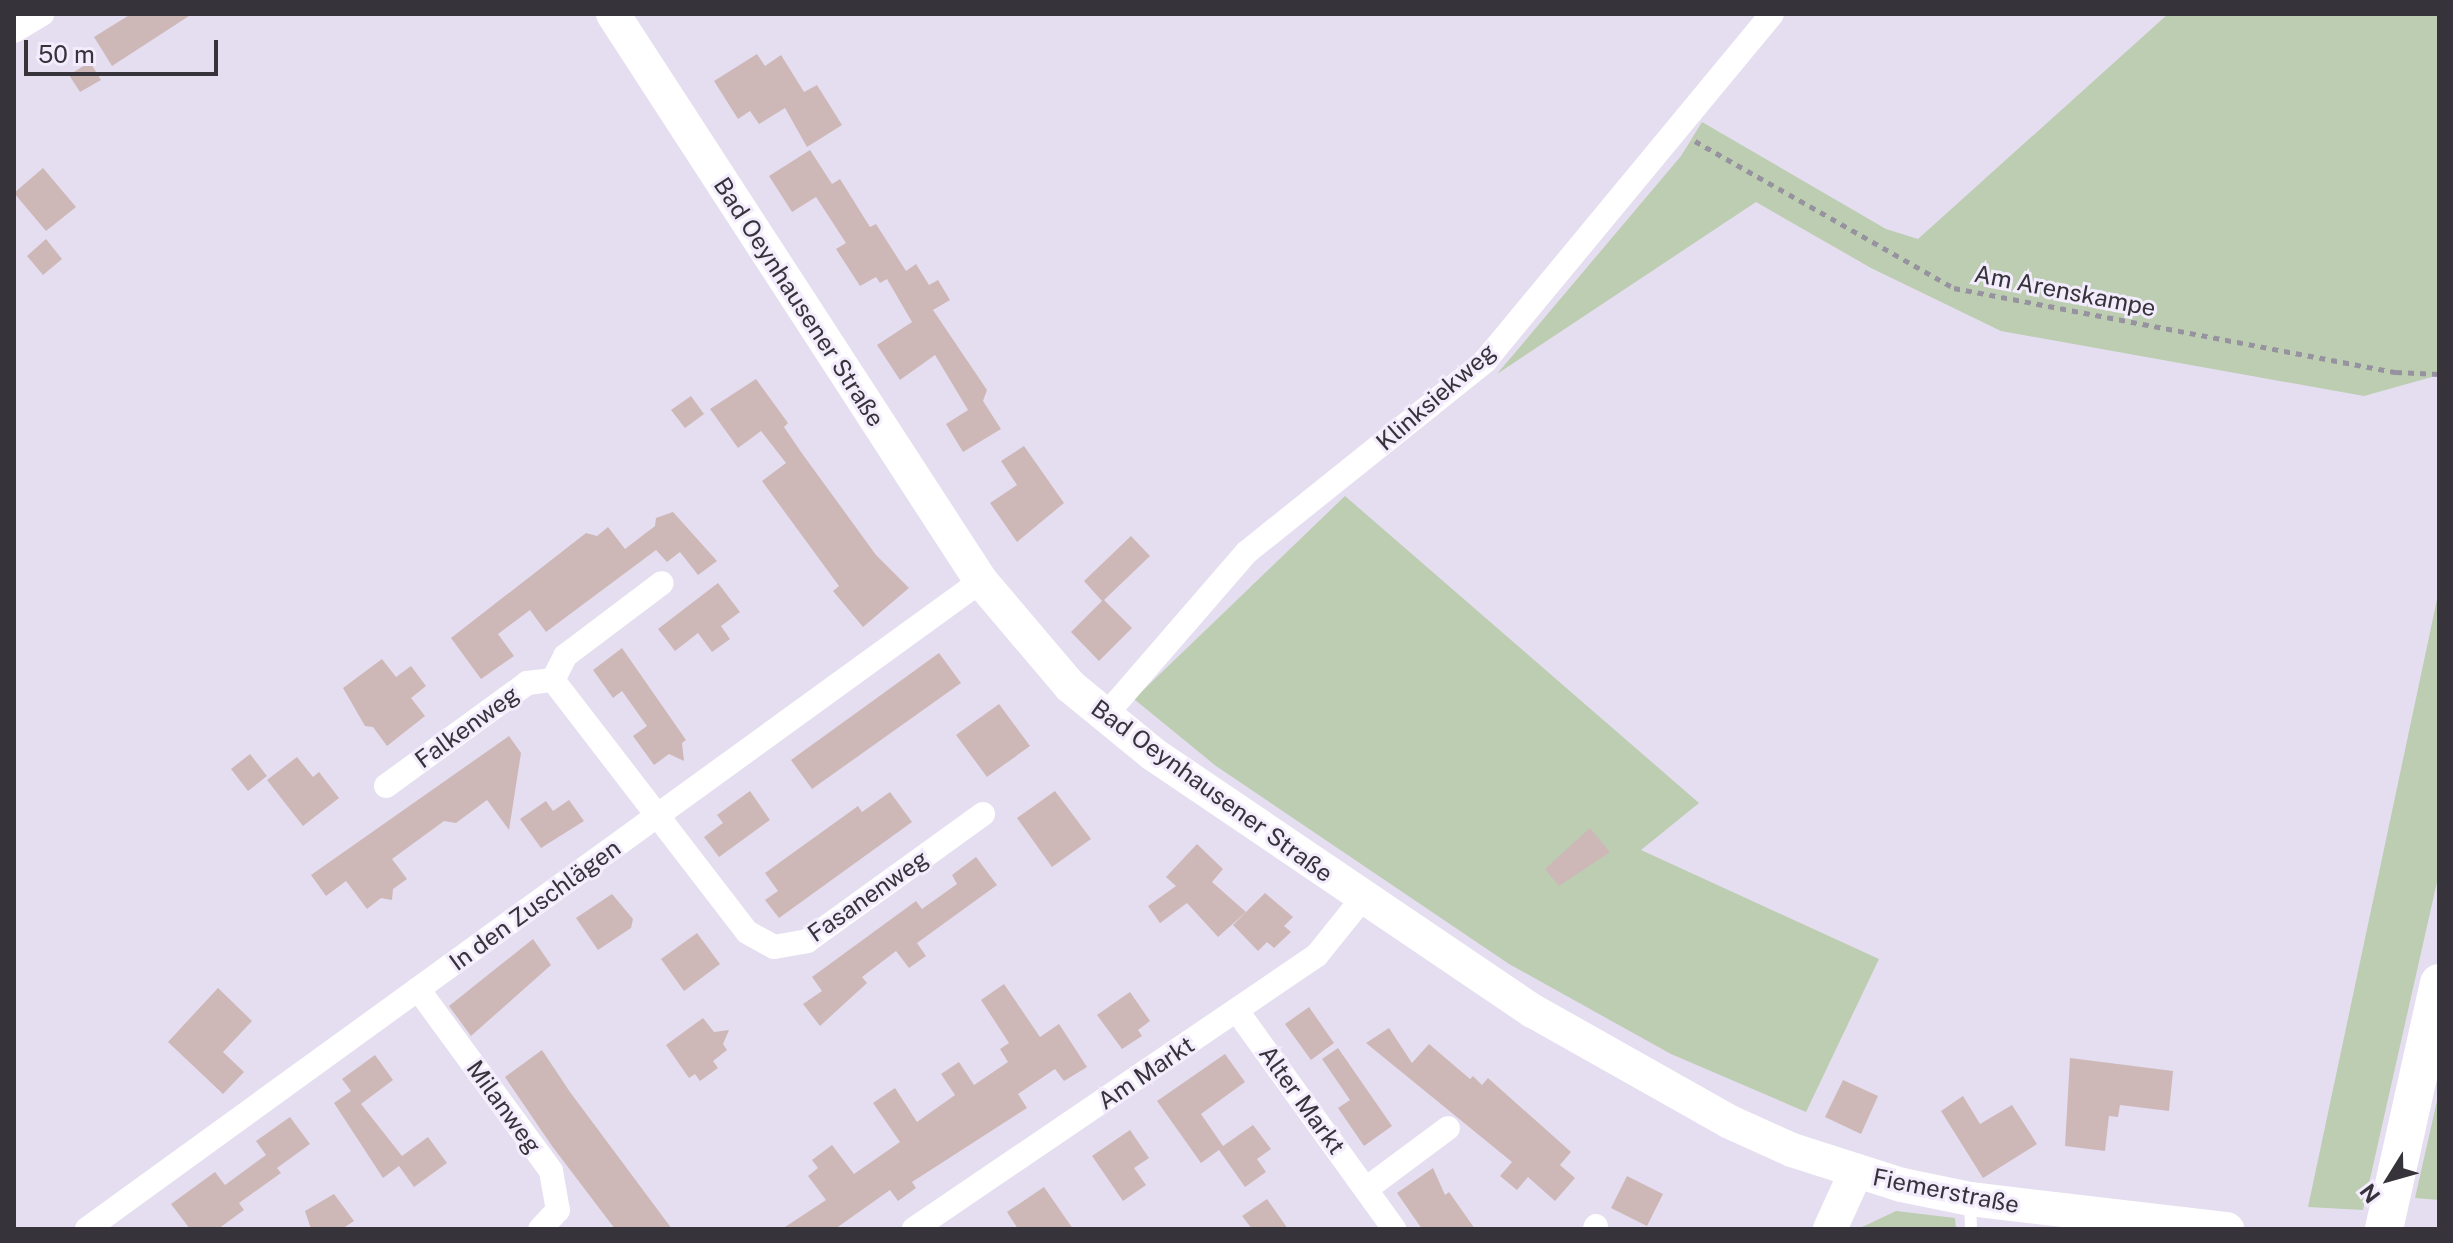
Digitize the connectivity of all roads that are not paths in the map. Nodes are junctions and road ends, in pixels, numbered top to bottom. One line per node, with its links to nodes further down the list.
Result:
1 (42, 14): 4 (street)
2 (613, 14): 5 (main road, Bad Oeynhausener Straße)
3 (1772, 14): 8 (street, Klinksiekweg)
4 (14, 31)
5 (981, 581): 8 (main road, Bad Oeynhausener Straße); 11 (street, In den Zuschlägen)
6 (662, 583): 7 (street)
7 (553, 680): 9 (street, Falkenweg); 11 (street)
8 (1104, 717): 12 (main road, Bad Oeynhausener Straße)
9 (386, 786)
10 (983, 814): 11 (street, Fasanenweg)
11 (660, 815): 13 (street, In den Zuschlägen)
12 (1362, 899): 15 (street, Am Markt); 17 (main road, Bad Oeynhausener Straße)
13 (418, 989): 20 (street, In den Zuschlägen); 21 (street, Milanweg)
14 (2437, 999): 26 (main road)
15 (1237, 1011): 18 (street, Alter Markt); 22 (street, Am Markt)
16 (1448, 1128): 18 (street)
17 (1856, 1172): 19 (main road, Fiemerstraße); 24 (main road)
18 (1366, 1189): 23 (street, Alter Markt)
19 (1971, 1214): 25 (main road, Fiemerstraße)
20 (87, 1229)
21 (540, 1229)
22 (914, 1229)
23 (1394, 1229)
24 (1830, 1229)
25 (2227, 1229)
26 (2384, 1229)

